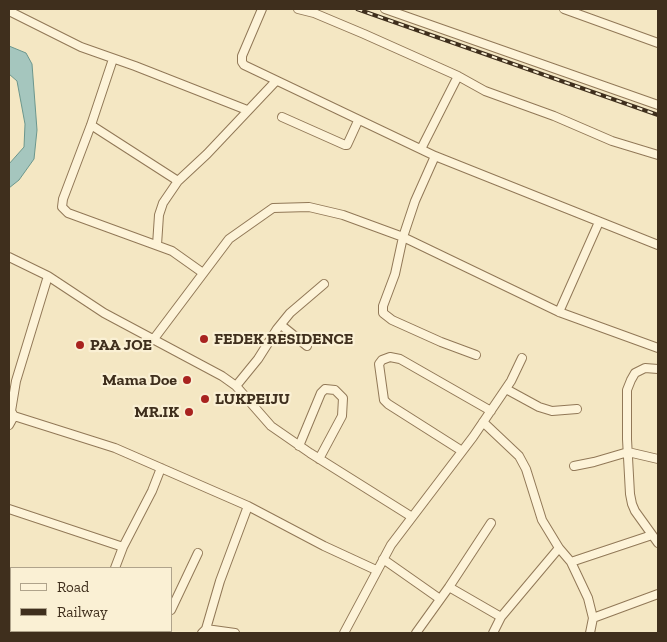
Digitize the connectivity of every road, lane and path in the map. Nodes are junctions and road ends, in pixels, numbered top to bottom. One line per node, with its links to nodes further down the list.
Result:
1 (262, 9): 9 (street)
2 (298, 9): 8 (street)
3 (385, 9): 10 (street)
4 (564, 9): 6 (street)
5 (9, 11): 7 (street)
6 (658, 43)
7 (113, 60): 11 (street); 14 (street)
8 (458, 76): 15 (street); 16 (street)
9 (276, 81): 11 (street); 13 (street)
10 (658, 105)
11 (247, 110): 18 (street)
12 (282, 117): 13 (street)
13 (358, 121): 15 (street)
14 (91, 125): 18 (street); 21 (street)
15 (421, 149): 17 (street)
16 (658, 155)
17 (435, 156): 19 (street); 20 (street)
18 (178, 181): 21 (street)
19 (598, 222): 22 (street); 27 (street)
20 (403, 237): 24 (street); 27 (street); 32 (street)
21 (157, 245): 24 (street)
22 (658, 246)
23 (9, 257): 25 (street)
24 (203, 272): 29 (street)
25 (48, 276): 29 (street); 39 (street)
26 (324, 284): 28 (street)
27 (559, 312): 31 (street)
28 (281, 324): 30 (street); 35 (street)
29 (153, 340): 35 (street)
30 (307, 346)
31 (658, 348)
32 (476, 354)
33 (522, 358): 36 (street)
34 (658, 369): 44 (street)
35 (236, 386): 42 (street)
36 (506, 389): 37 (street); 38 (street)
37 (577, 409)
38 (491, 410): 40 (street); 43 (street)
39 (14, 416): 41 (street); 48 (street)
40 (483, 422): 43 (street); 56 (street)
41 (9, 426)
42 (299, 446): 45 (street); 45 (street)
43 (462, 451): 51 (street)
44 (628, 452): 46 (street); 47 (street); 53 (street)
45 (319, 459): 51 (street)
46 (658, 459)
47 (574, 466)
48 (161, 468): 49 (street); 55 (street)
49 (248, 506): 61 (street); 68 (street)
50 (9, 509): 55 (street)
51 (412, 517): 58 (street)
52 (491, 523): 62 (street)
53 (652, 535): 54 (street); 59 (street)
54 (658, 544)
55 (123, 547): 60 (street)
56 (559, 548): 59 (street); 66 (street)
57 (198, 553): 65 (street)
58 (383, 559): 61 (street); 64 (street)
59 (571, 562): 67 (street)
60 (115, 567)
61 (376, 570): 70 (street)
62 (449, 587): 64 (street); 66 (street)
63 (658, 594): 67 (street)
64 (440, 599): 71 (street)
65 (172, 608)
66 (501, 617): 72 (street)
67 (593, 618): 73 (street)
68 (204, 631): 69 (street)
69 (236, 633)
70 (344, 633)
71 (416, 633)
72 (493, 633)
73 (590, 633)

